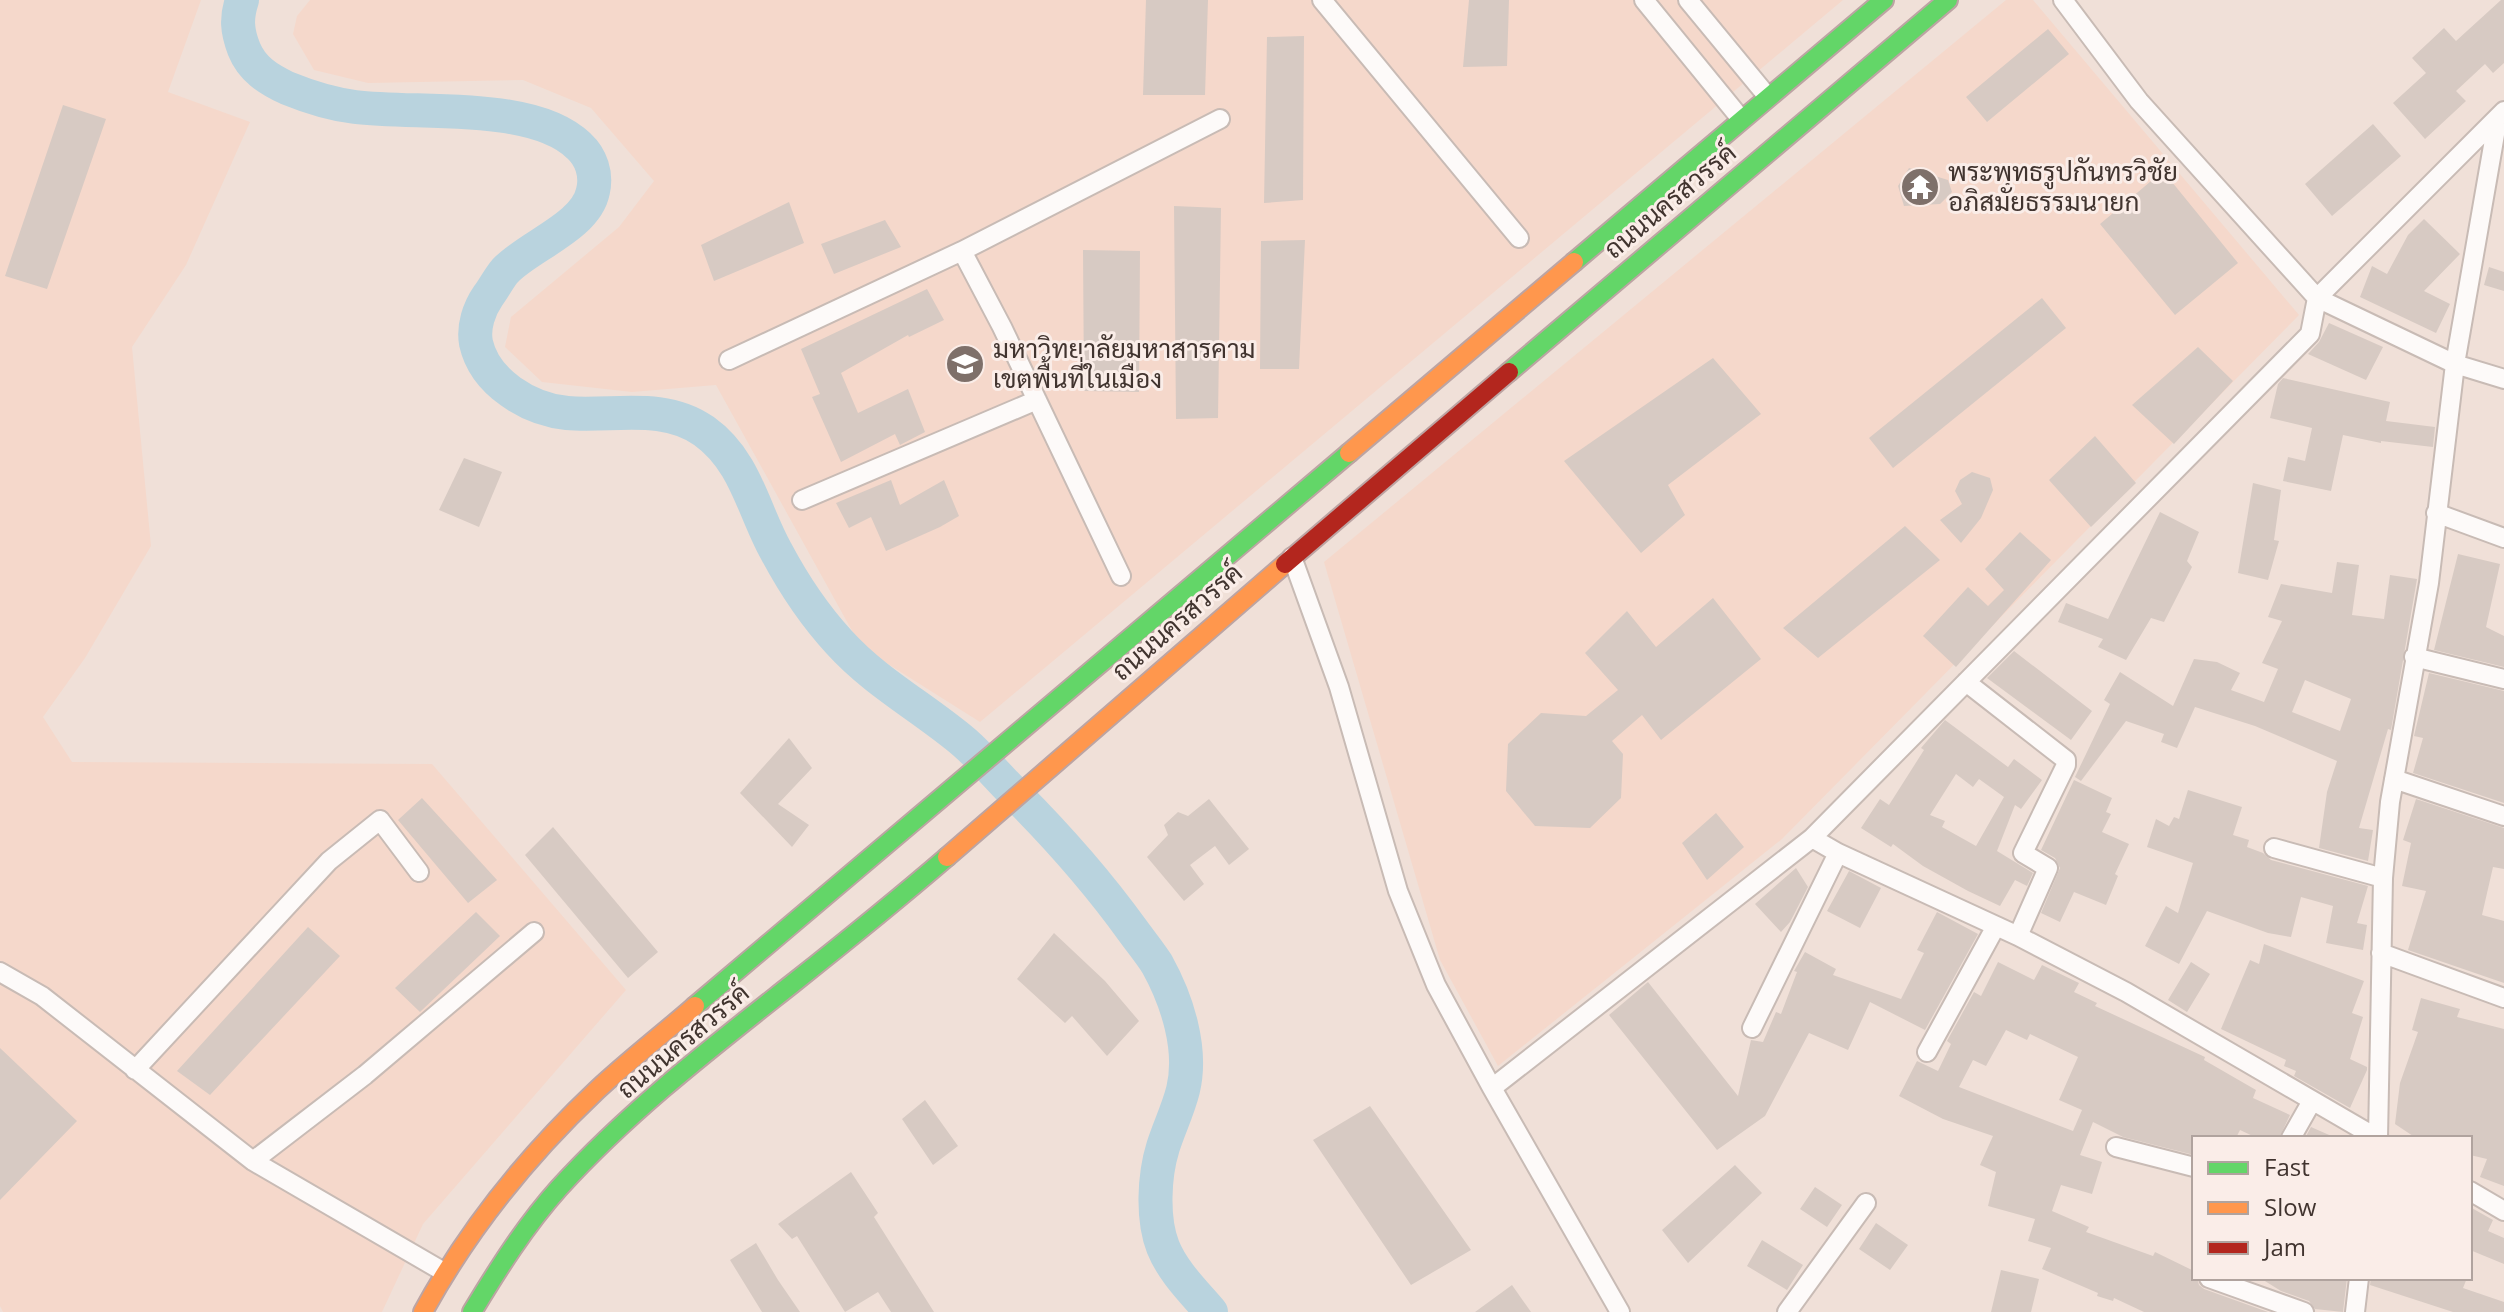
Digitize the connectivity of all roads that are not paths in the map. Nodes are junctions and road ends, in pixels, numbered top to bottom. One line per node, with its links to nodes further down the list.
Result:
1 (1322, 0): 12 (street)
2 (1644, 0): 10 (street)
3 (1688, 0): 7 (street)
4 (1884, 0): 7 (main road, ถนนนครสวรรค์)
5 (1948, 0): 19 (main road, ถนนนครสวรรค์)
6 (2063, 0): 14 (street)
7 (1768, 97): 10 (main road, ถนนนครสวรรค์)
8 (2501, 114): 11 (street); 14 (street)
9 (1220, 119): 13 (street)
10 (1741, 119): 19 (main road, ถนนนครสวรรค์)
11 (2495, 187): 16 (street)
12 (1519, 238)
13 (962, 251): 15 (street); 18 (street)
14 (2317, 298): 16 (street); 27 (street)
15 (729, 360)
16 (2455, 364): 17 (street); 21 (street)
17 (2504, 379)
18 (1037, 400): 20 (street); 24 (street)
19 (1398, 438): 23 (main road, ถนนนครสวรรค์); 55 (main road, ถนนนครสวรรค์)
20 (802, 500)
21 (2436, 513): 22 (street); 25 (street)
22 (2504, 538)
23 (1292, 557): 44 (street); 59 (main road, ถนนนครสวรรค์)
24 (1121, 576)
25 (2414, 657): 26 (street); 28 (street)
26 (2504, 679)
27 (1966, 682): 30 (street); 37 (street)
28 (2394, 779): 29 (street); 34 (street)
29 (2504, 816)
30 (1812, 838): 32 (street); 44 (street)
31 (2274, 848): 34 (street)
32 (1838, 853): 35 (street); 41 (street)
33 (419, 872): 43 (street)
34 (2383, 878): 38 (street)
35 (1996, 926): 37 (street); 42 (street)
36 (534, 932): 50 (street)
37 (2018, 936): 45 (street)
38 (2381, 953): 40 (street); 48 (street)
39 (0, 972): 43 (street)
40 (2504, 998)
41 (1752, 1028)
42 (1927, 1052)
43 (135, 1070): 50 (street)
44 (1492, 1088): 60 (street)
45 (2312, 1101): 46 (street); 47 (street)
46 (2292, 1136)
47 (2374, 1136)
48 (2378, 1136)
49 (2116, 1147): 51 (street)
50 (253, 1161): 55 (street)
51 (2192, 1166)
52 (2472, 1192): 54 (street)
53 (1866, 1203): 61 (street)
54 (2504, 1211)
55 (444, 1272): 58 (main road, ถนนนครสวรรค์)
56 (2215, 1280): 62 (street)
57 (2359, 1280): 63 (street)
58 (423, 1312)
59 (472, 1312)
60 (1620, 1312)
61 (1787, 1312)
62 (2304, 1312)
63 (2355, 1312)

